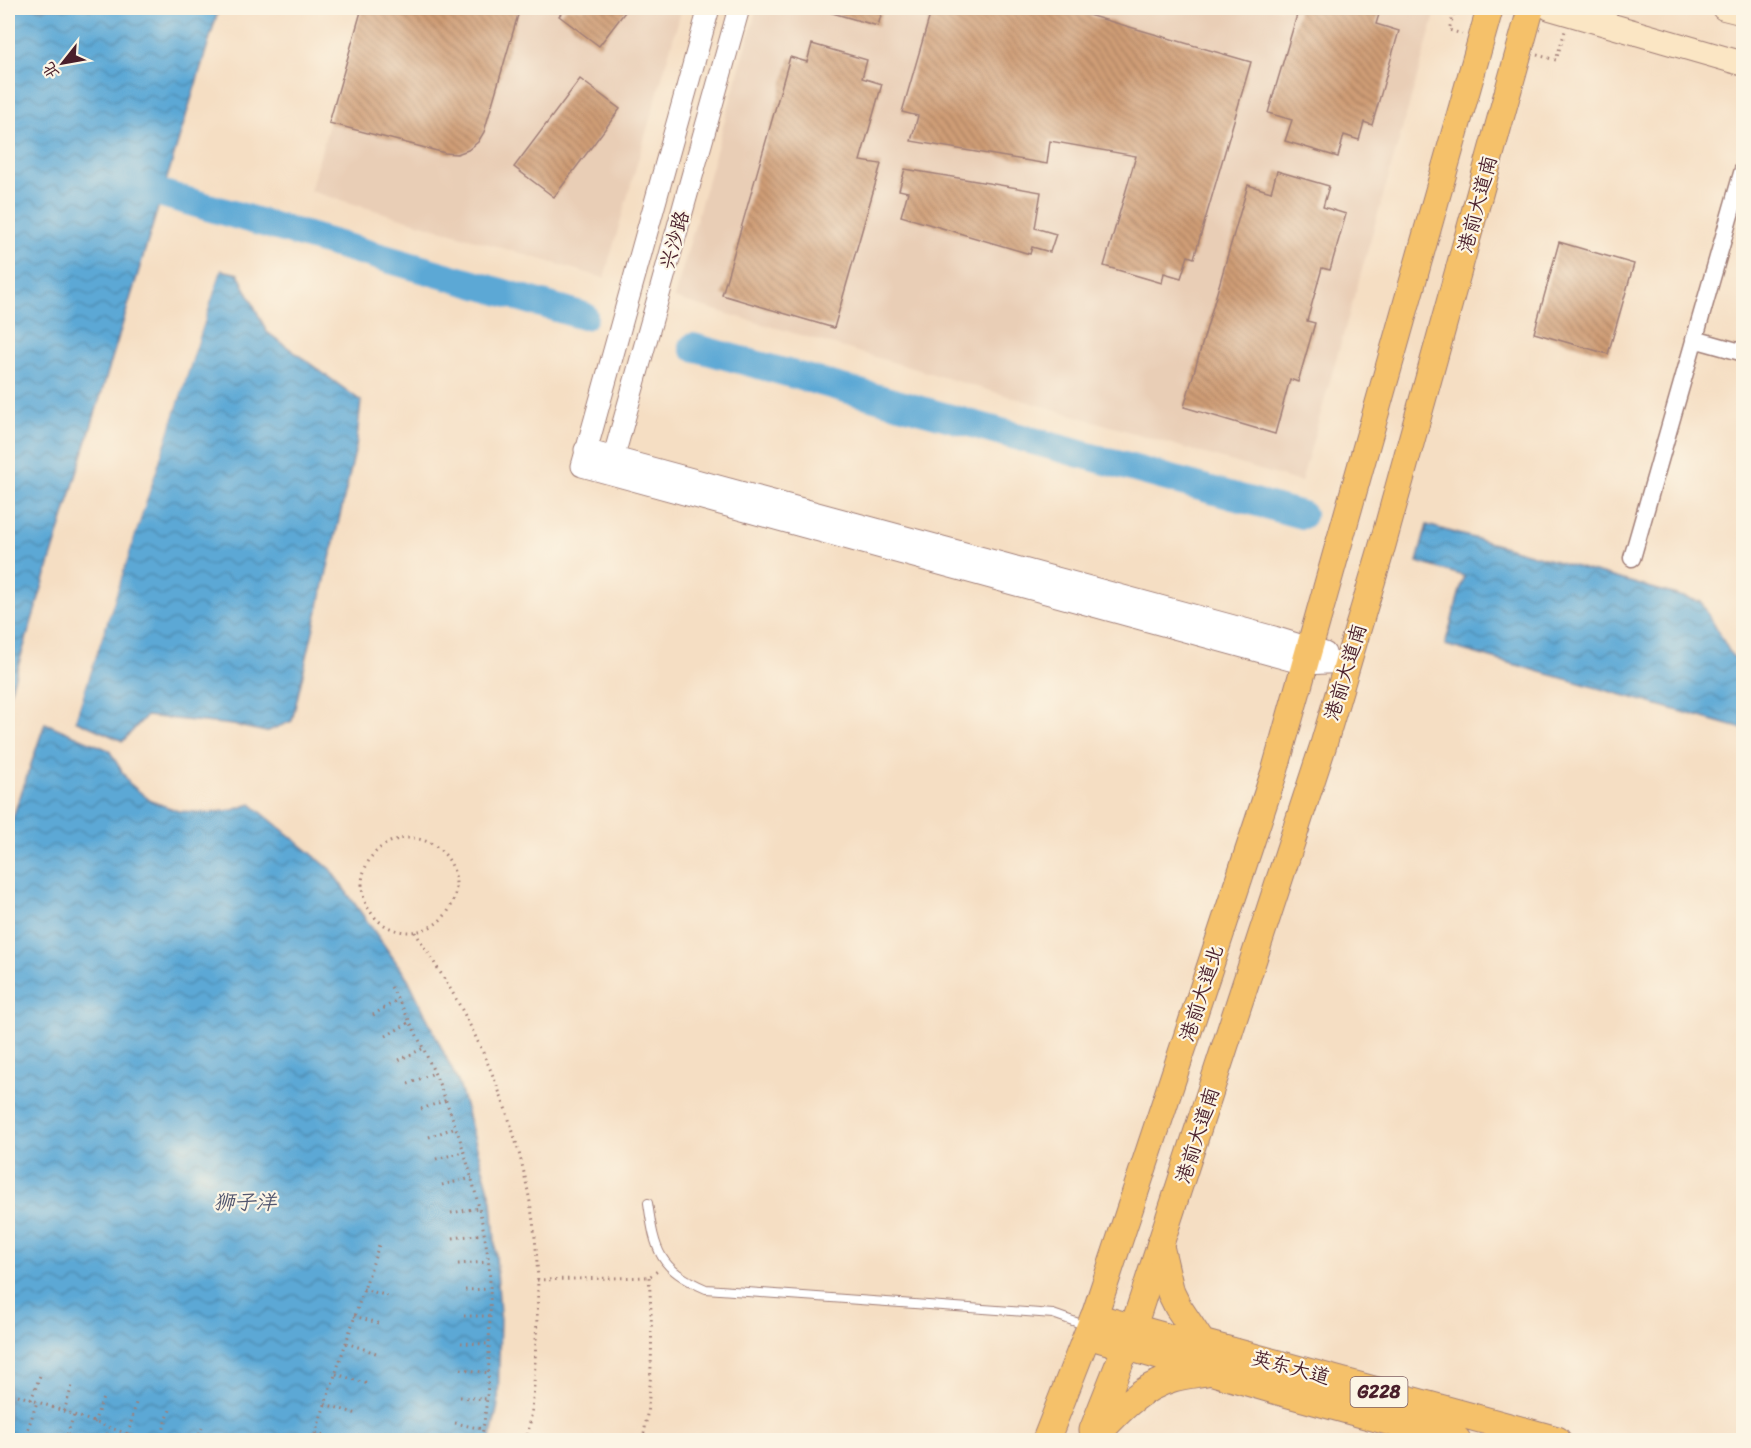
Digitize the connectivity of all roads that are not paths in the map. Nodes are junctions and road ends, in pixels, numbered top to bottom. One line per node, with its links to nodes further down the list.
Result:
1 (709, 8): 12 (street, 兴沙路)
2 (739, 8): 12 (street, 兴沙路)
3 (1490, 8): 13 (main road, 港前大道南)
4 (1531, 8): 16 (main road, 港前大道南)
5 (1550, 8): 8 (main road)
6 (1724, 8): 7 (main road)
7 (1743, 13)
8 (1743, 64)
9 (1743, 166): 10 (street)
10 (1694, 339): 11 (street); 14 (street)
11 (1743, 353)
12 (611, 465): 15 (street)
13 (1341, 540): 15 (main road, 港前大道北)
14 (1632, 558)
15 (1308, 656): 16 (street); 17 (main road, 港前大道北)
16 (1347, 662): 18 (main road, 港前大道南)
17 (1140, 1181): 18 (main road); 21 (main road, 港前大道北)
18 (1178, 1194): 20 (main road, 港前大道南)
19 (648, 1203): 21 (lane)
20 (1160, 1246): 22 (main road, 港前大道南); 23 (highway)
21 (1091, 1327): 22 (highway, 英东大道 / G228); 26 (highway, 港前大道北)
22 (1130, 1337): 23 (highway, 英东大道 / G228); 24 (highway, 英东大道 / G228); 27 (highway)
23 (1202, 1342): 25 (highway, 英东大道 / G228)
24 (1214, 1371): 27 (highway); 28 (highway, 英东大道 / G228)
25 (1518, 1435): 29 (highway, 英东大道 / G228)
26 (1046, 1440)
27 (1090, 1440)
28 (1457, 1440)
29 (1557, 1440)

